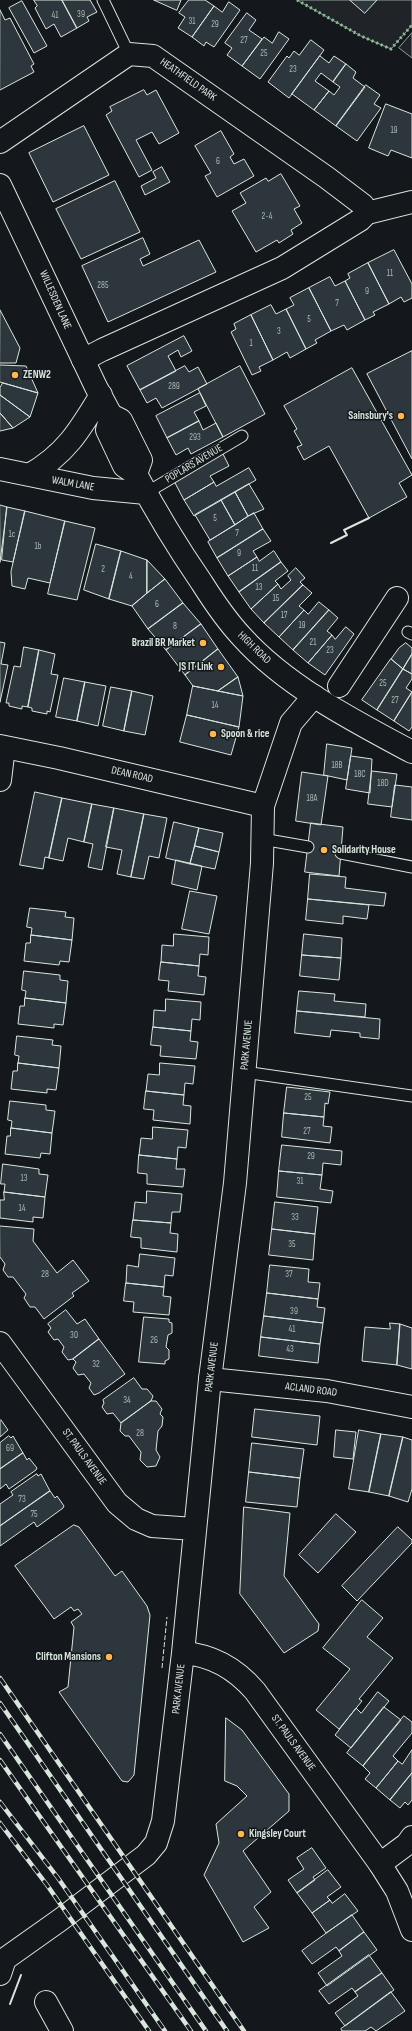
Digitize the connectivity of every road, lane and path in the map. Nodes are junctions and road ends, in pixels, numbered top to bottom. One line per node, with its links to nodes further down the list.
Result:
1 (103, 0): 2 (lane)
2 (129, 54): 3 (street); 6 (street, HEATHFIELD PARK)
3 (0, 142)
4 (0, 185): 7 (street, WILLESDEN LANE)
5 (411, 204): 6 (street)
6 (367, 213): 7 (street)
7 (83, 360): 8 (street, WILLESDEN LANE)
8 (101, 395): 11 (street); 12 (street, WILLESDEN LANE)
9 (242, 436): 12 (lane, POPLARS AVENUE)
10 (0, 469): 11 (street, WALM LANE)
11 (29, 475): 12 (street, WALM LANE)
12 (141, 483): 15 (street, HIGH ROAD)
13 (397, 598): 14 (street)
14 (339, 686)
15 (314, 696): 17 (street, HIGH ROAD); 19 (street, PARK AVENUE)
16 (2, 747): 18 (street); 19 (street, DEAN ROAD)
17 (412, 752)
18 (0, 780)
19 (263, 806): 20 (street, PARK AVENUE)
20 (262, 839): 21 (lane); 24 (street, PARK AVENUE)
21 (308, 847)
22 (341, 853): 23 (lane)
23 (412, 867)
24 (244, 1072): 25 (lane); 27 (street, PARK AVENUE)
25 (412, 1096)
26 (0, 1343): 29 (street, ST. PAULS AVENUE)
27 (210, 1379): 28 (street, ACLAND ROAD); 29 (street, PARK AVENUE)
28 (412, 1407)
29 (194, 1529): 30 (street, PARK AVENUE)
30 (183, 1653): 32 (street, ST. PAULS AVENUE); 34 (street, PARK AVENUE)
31 (412, 1837): 32 (street)
32 (380, 1864): 33 (street, ST. PAULS AVENUE)
33 (412, 1930)
34 (0, 1974)
35 (46, 2002): 36 (street)
36 (62, 2031)

